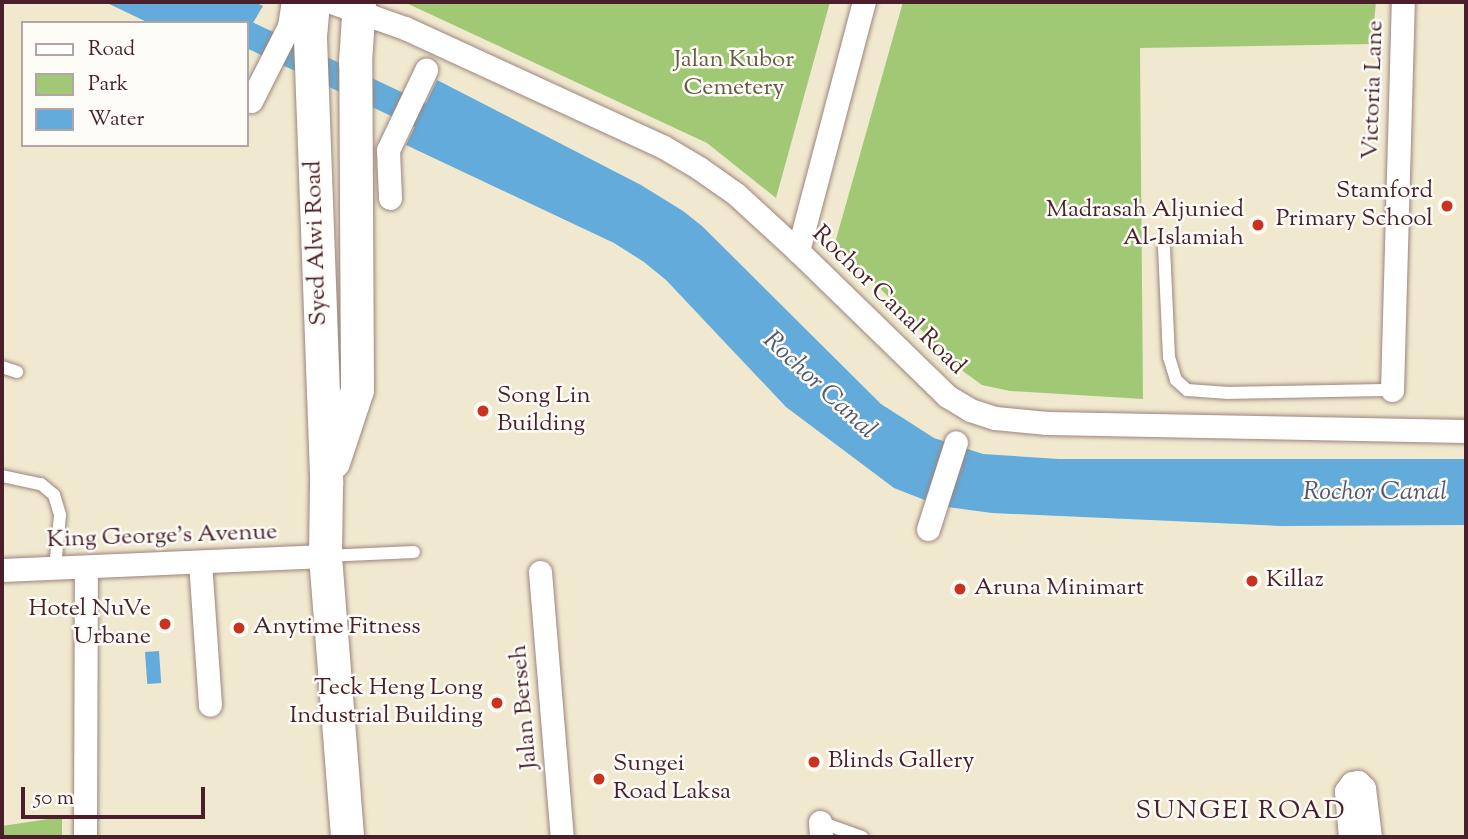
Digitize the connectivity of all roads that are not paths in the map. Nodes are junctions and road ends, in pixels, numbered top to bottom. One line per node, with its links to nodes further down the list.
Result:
1 (293, 2): 6 (street)
2 (313, 2): 6 (street, Syed Alwi Road)
3 (864, 2): 11 (street)
4 (1403, 2): 14 (street, Victoria Lane)
5 (349, 5): 11 (street, Rochor Canal Road); 18 (street, Syed Alwi Road)
6 (299, 32): 8 (street); 18 (street, Syed Alwi Road)
7 (422, 78): 9 (street)
8 (253, 96)
9 (390, 198)
10 (1164, 247): 14 (lane)
11 (798, 251): 15 (street, Rochor Canal Road)
12 (2, 367): 13 (lane)
13 (17, 372)
14 (1392, 390)
15 (1466, 431)
16 (954, 446): 19 (street)
17 (2, 476): 24 (lane)
18 (326, 484): 21 (street, Syed Alwi Road)
19 (928, 529)
20 (414, 552): 21 (lane)
21 (325, 556): 22 (street, King George's Avenue); 30 (street, Syed Alwi Road)
22 (200, 562): 23 (street, King George's Avenue); 27 (street)
23 (86, 567): 24 (street, King George's Avenue); 29 (street)
24 (55, 568): 25 (street, King George's Avenue)
25 (2, 570)
26 (540, 572): 31 (street, Jalan Berseh)
27 (210, 705)
28 (820, 830): 32 (lane)
29 (85, 837)
30 (347, 837)
31 (562, 837)
32 (862, 837)
33 (1350, 837): 34 (street)
34 (1370, 837)

